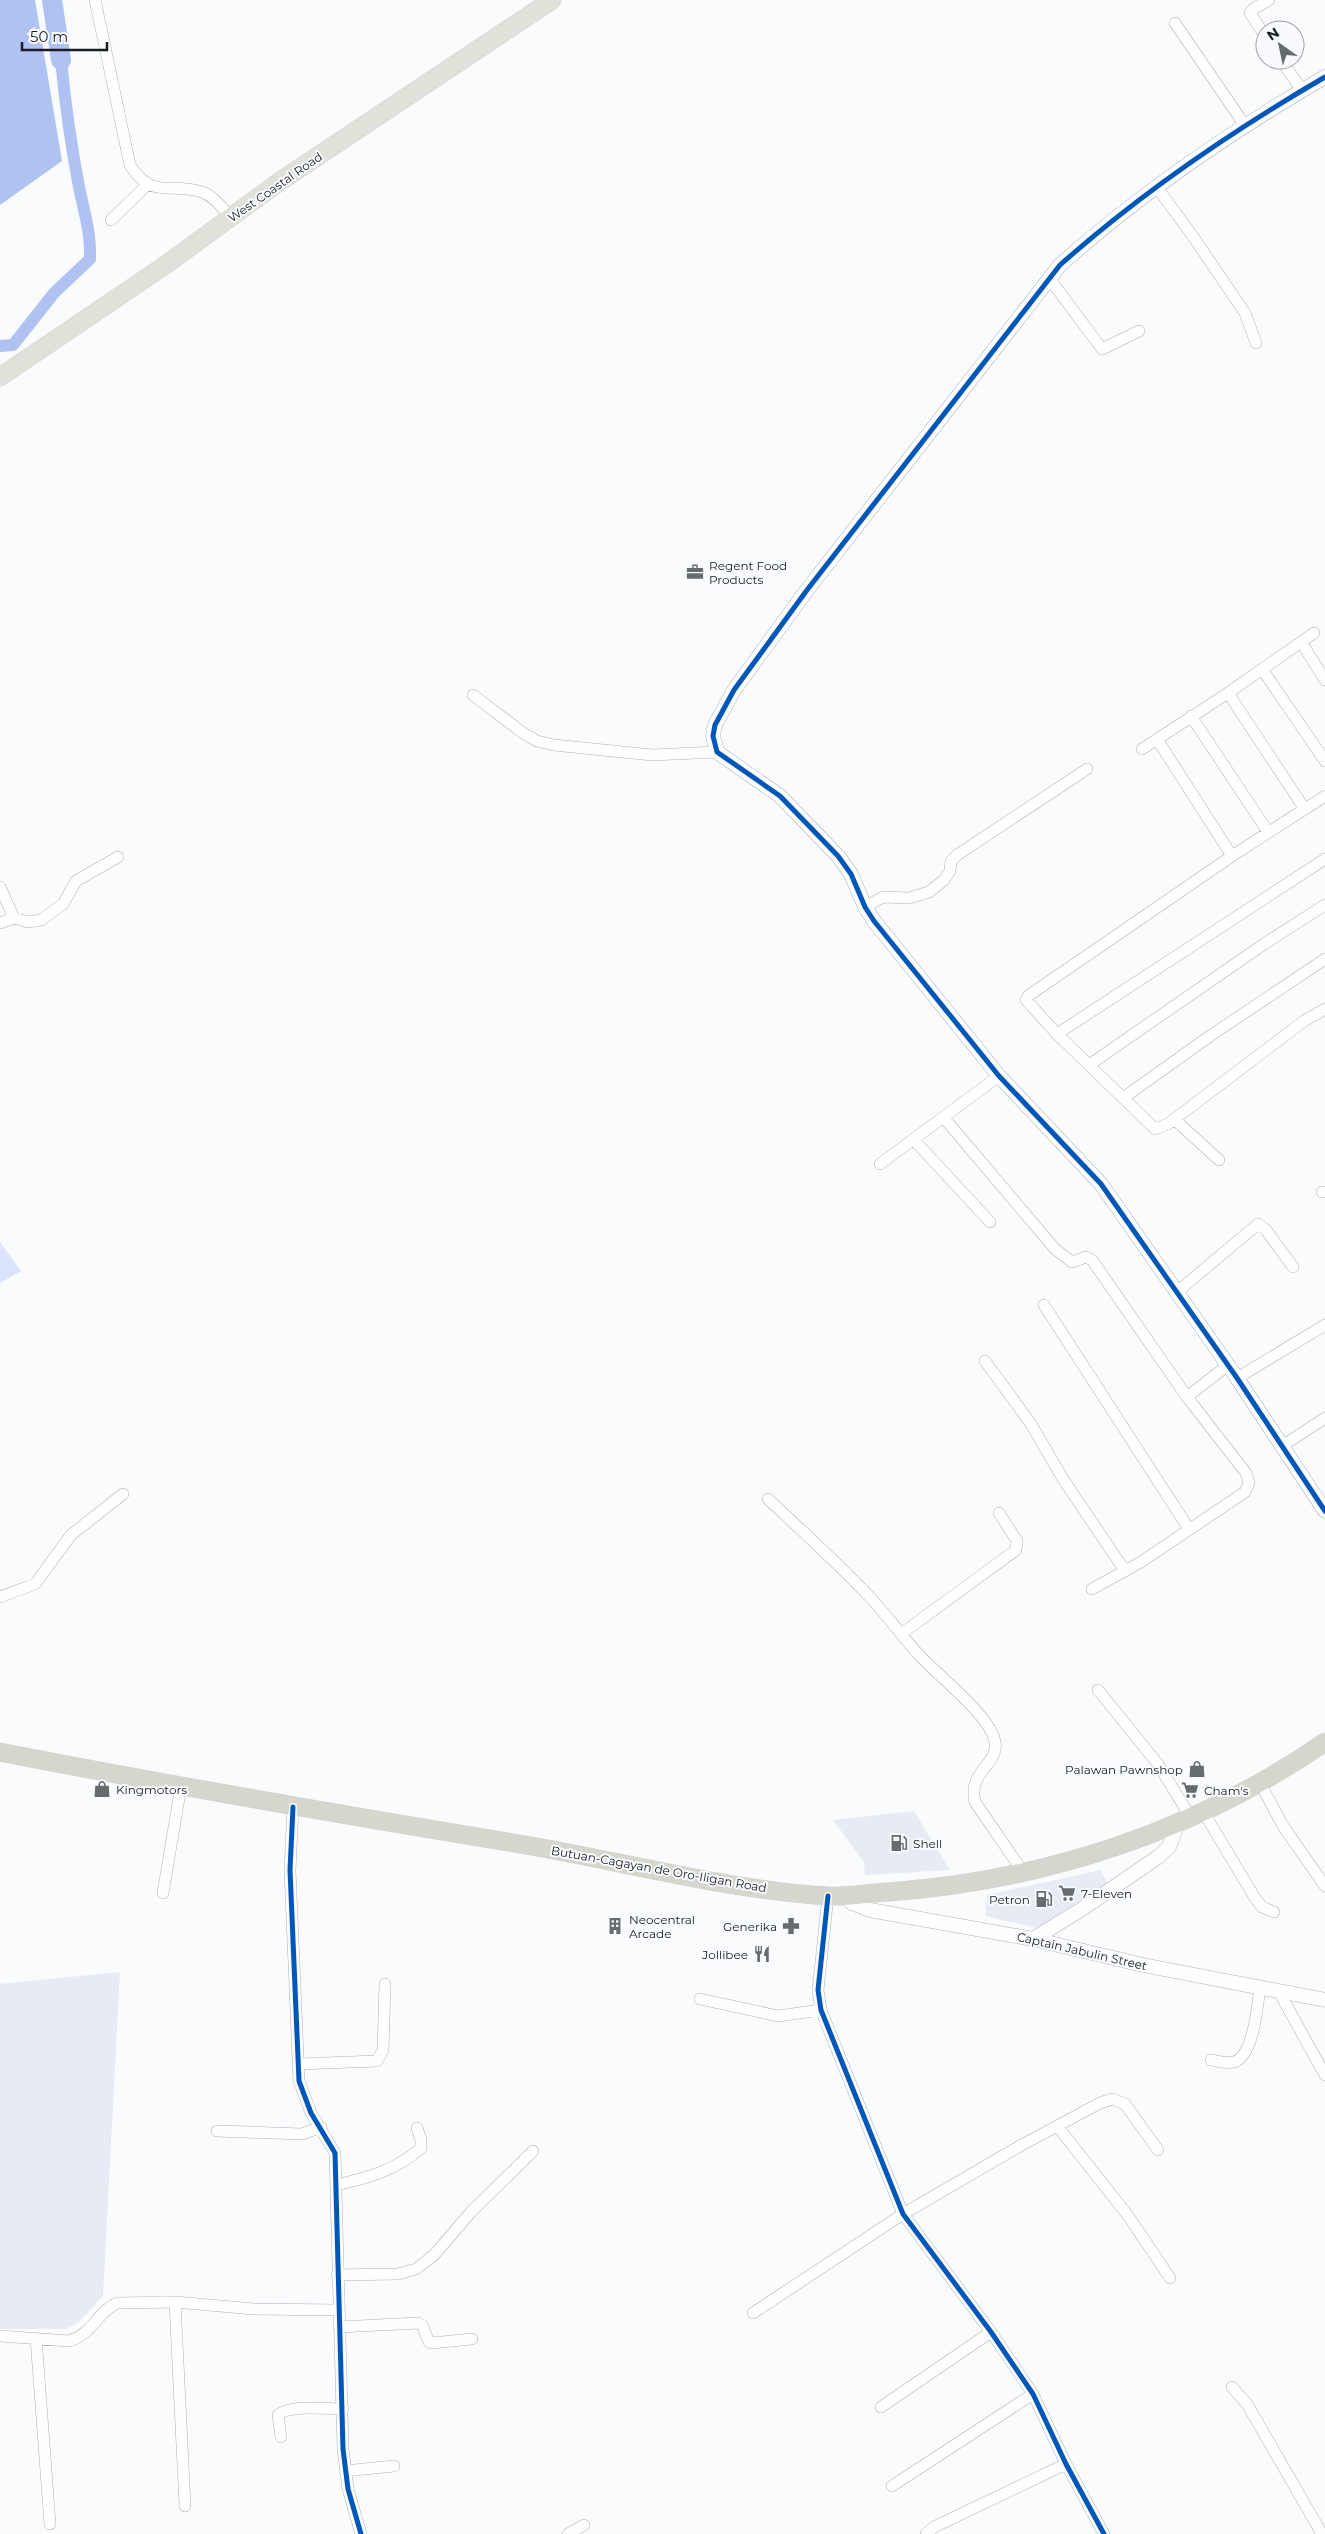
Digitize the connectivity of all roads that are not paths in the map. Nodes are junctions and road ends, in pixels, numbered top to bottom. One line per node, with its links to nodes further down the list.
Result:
1 (95, 0): 10 (street)
2 (552, 0): 12 (main road, West Coastal Road)
3 (1269, 0): 4 (street)
4 (1255, 21)
5 (1175, 23): 9 (street)
6 (1288, 70): 8 (street)
7 (1325, 77): 8 (street)
8 (1302, 90): 9 (street)
9 (1246, 127): 11 (street)
10 (147, 185): 12 (street); 13 (street)
11 (1156, 186): 14 (street); 16 (street)
12 (231, 217): 17 (main road, West Coastal Road)
13 (111, 220)
14 (1050, 278): 15 (street); 27 (street)
15 (1139, 331)
16 (1256, 343)
17 (0, 377)
18 (1314, 633): 19 (street)
19 (1301, 642): 20 (street); 21 (street)
20 (1262, 669): 22 (street); 28 (street)
21 (1325, 680)
22 (1228, 693): 24 (street); 31 (street)
23 (473, 695): 27 (street)
24 (1191, 716): 25 (street); 32 (street)
25 (1157, 739): 26 (street); 33 (street)
26 (1142, 749)
27 (717, 752): 38 (street)
28 (1325, 762)
29 (1087, 769): 38 (street)
30 (1325, 796): 31 (street)
31 (1304, 808): 32 (street)
32 (1268, 832): 33 (street)
33 (1232, 856): 43 (street)
34 (118, 857): 39 (street)
35 (1325, 859): 43 (street)
36 (0, 887): 39 (street)
37 (1325, 905): 44 (street)
38 (865, 907): 45 (street)
39 (14, 918): 40 (street)
40 (0, 923)
41 (1325, 959): 46 (street)
42 (1325, 1009): 48 (street)
43 (1057, 1034): 44 (street)
44 (1089, 1065): 46 (street)
45 (999, 1076): 47 (street); 54 (street)
46 (1123, 1098): 48 (street)
47 (944, 1118): 49 (street); 60 (street)
48 (1174, 1119): 50 (street)
49 (914, 1140): 51 (street); 52 (street)
50 (1219, 1160)
51 (880, 1164)
52 (990, 1222)
53 (1293, 1267): 54 (street)
54 (1177, 1292): 58 (street)
55 (1044, 1305): 67 (street)
56 (1324, 1324): 59 (street)
57 (985, 1361): 68 (street)
58 (1228, 1365): 59 (street); 60 (street)
59 (1237, 1378): 62 (street)
60 (1187, 1397): 67 (street)
61 (1325, 1418): 62 (street)
62 (1282, 1446): 65 (street)
63 (123, 1494): 70 (street)
64 (768, 1498): 71 (street)
65 (1325, 1511)
66 (999, 1513): 71 (street)
67 (1190, 1529): 68 (street)
68 (1125, 1571): 69 (street)
69 (1092, 1589)
70 (0, 1596)
71 (901, 1634): 79 (street)
72 (1098, 1690): 78 (street)
73 (1325, 1742): 75 (highway, Butuan-Cagayan de Oro-Iligan Road)
74 (0, 1752): 76 (highway, Butuan-Cagayan de Oro-Iligan Road)
75 (1260, 1783): 78 (highway, Butuan-Cagayan de Oro-Iligan Road); 80 (street)
76 (181, 1786): 77 (highway, Butuan-Cagayan de Oro-Iligan Road); 81 (street)
77 (293, 1807): 82 (highway, Butuan-Cagayan de Oro-Iligan Road); 92 (street)
78 (1191, 1819): 79 (highway, Butuan-Cagayan de Oro-Iligan Road); 83 (street); 84 (street)
79 (1023, 1872): 82 (highway, Butuan-Cagayan de Oro-Iligan Road)
80 (1325, 1886)
81 (163, 1893)
82 (836, 1896): 84 (street, Captain Jabulin Street); 90 (street)
83 (1274, 1912)
84 (1032, 1939): 86 (street, Captain Jabulin Street)
85 (384, 1984): 92 (street)
86 (1260, 1988): 87 (street, Captain Jabulin Street); 91 (street)
87 (1279, 1992): 89 (street, Captain Jabulin Street); 93 (street)
88 (700, 1999): 90 (street)
89 (1325, 2000)
90 (820, 2010): 101 (street)
91 (1211, 2060)
92 (299, 2064): 94 (street)
93 (1325, 2075)
94 (321, 2127): 97 (street); 100 (street)
95 (1058, 2127): 98 (street); 101 (street); 103 (street)
96 (417, 2128): 100 (street)
97 (217, 2131)
98 (1158, 2150)
99 (533, 2151): 102 (street)
100 (336, 2185): 102 (street)
101 (903, 2214): 106 (street); 108 (street)
102 (337, 2276): 105 (street)
103 (1170, 2278)
104 (176, 2302): 105 (street); 110 (street); 121 (street)
105 (339, 2310): 107 (street)
106 (753, 2313)
107 (339, 2327): 111 (street); 115 (street)
108 (991, 2332): 113 (street); 114 (street)
109 (0, 2336): 110 (street)
110 (36, 2338): 122 (street)
111 (472, 2339)
112 (1232, 2387): 128 (street)
113 (1033, 2394): 117 (street); 120 (street)
114 (881, 2407)
115 (343, 2409): 116 (street); 119 (street)
116 (281, 2437)
117 (1066, 2464): 126 (street); 127 (street)
118 (394, 2466): 119 (street)
119 (345, 2471): 124 (street)
120 (892, 2486)
121 (185, 2506)
122 (50, 2524)
123 (584, 2525): 125 (street)
124 (360, 2534)
125 (568, 2534)
126 (926, 2534)
127 (1104, 2534)
128 (1322, 2534)

